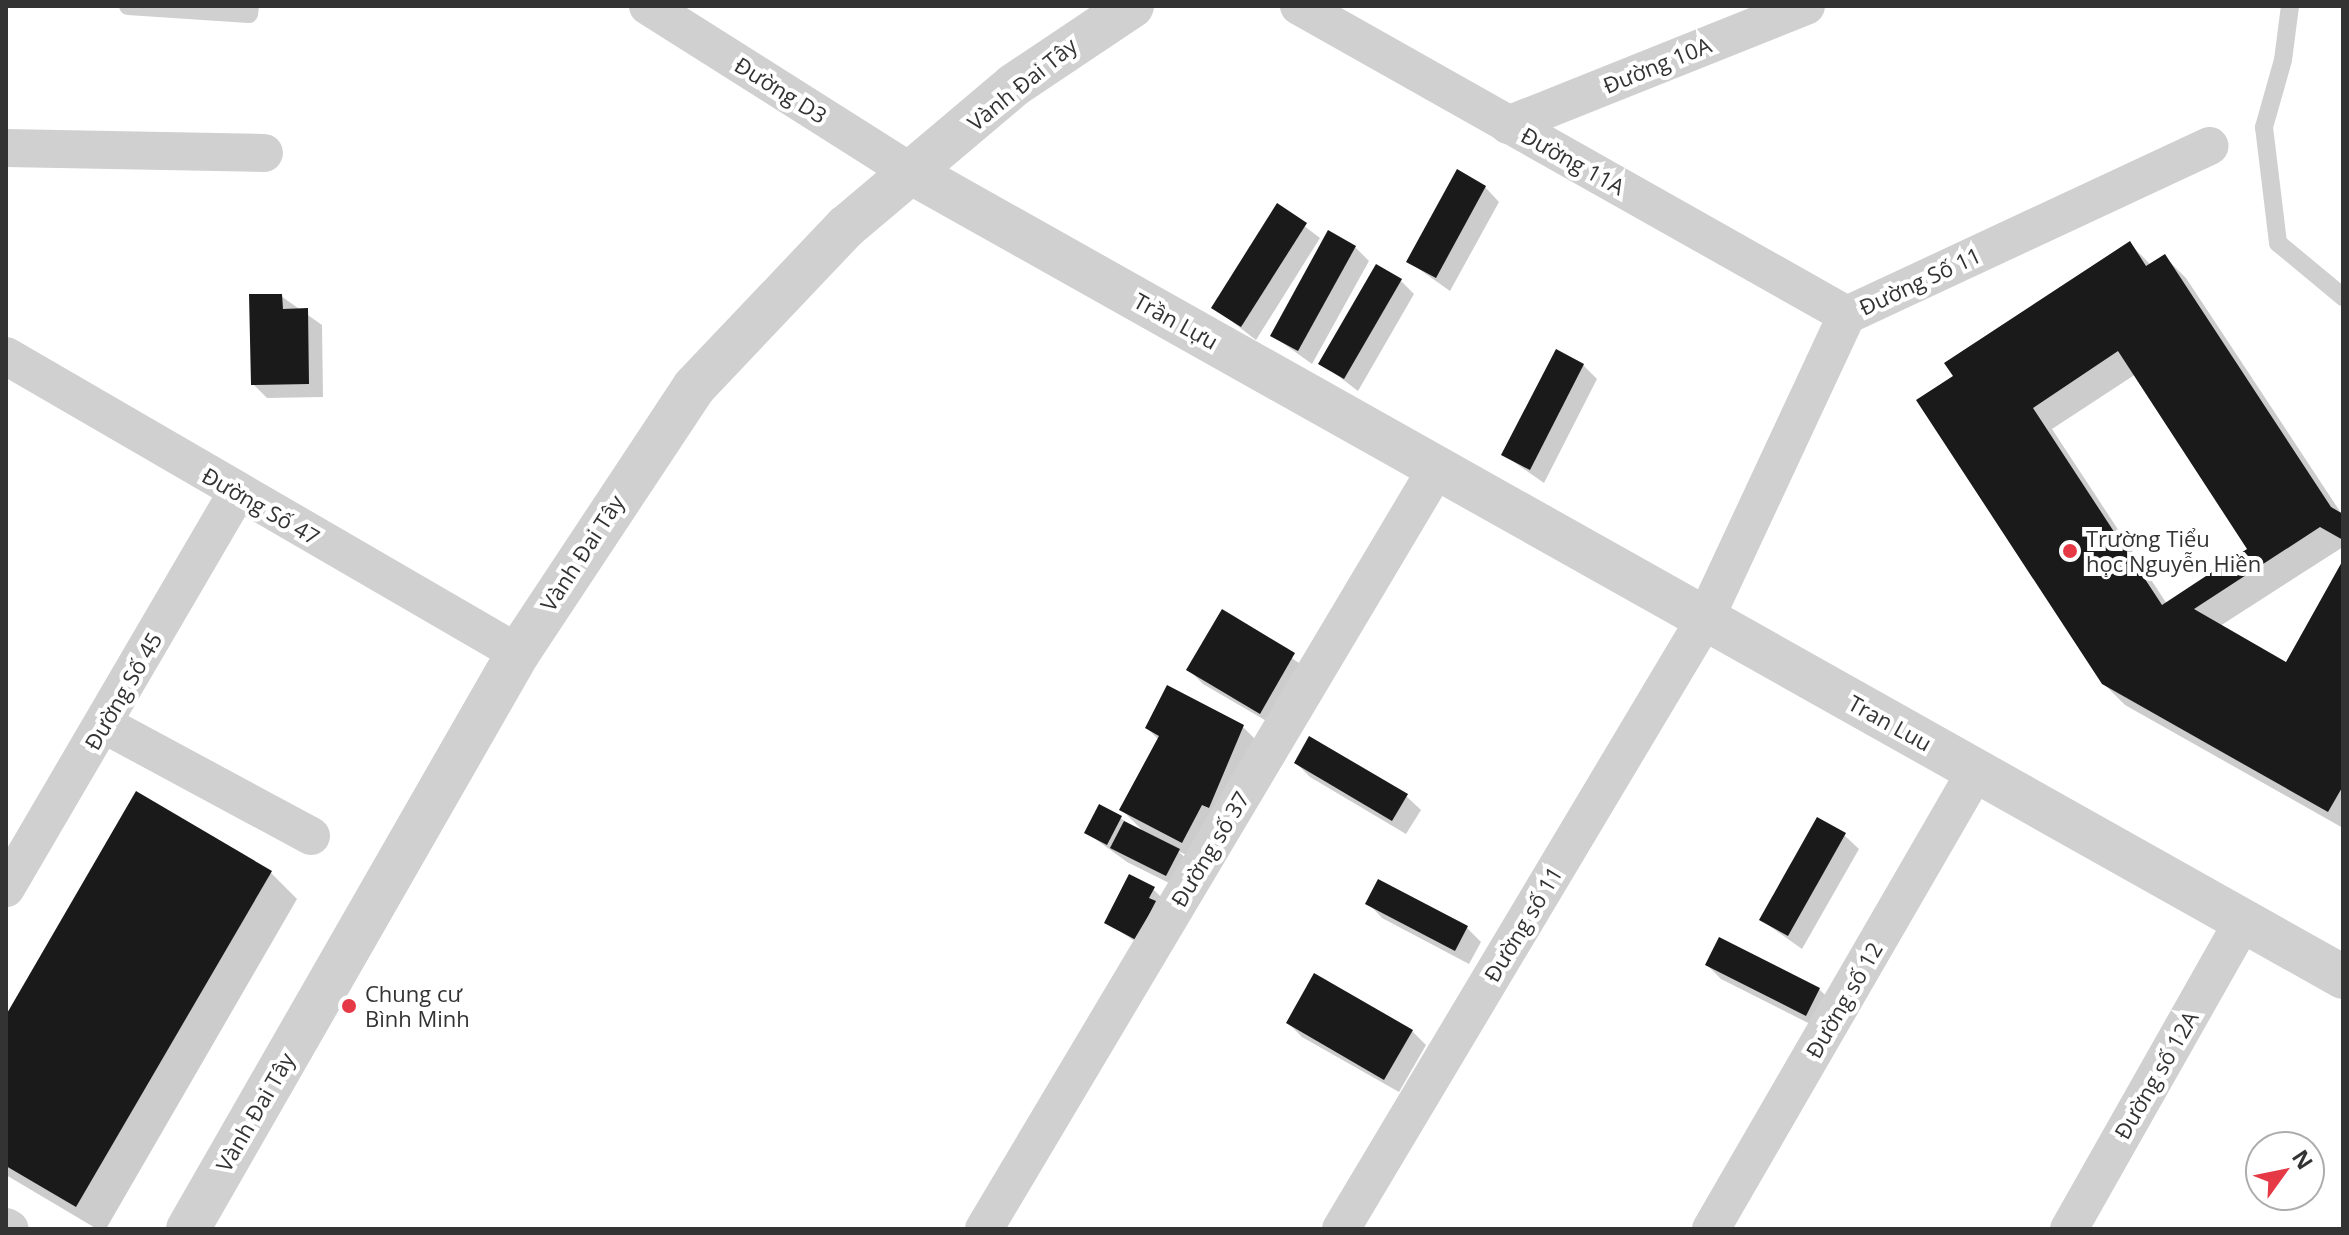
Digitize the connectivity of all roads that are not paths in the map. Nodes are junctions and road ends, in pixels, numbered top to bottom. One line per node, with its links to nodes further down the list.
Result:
1 (128, 6): 2 (lane)
2 (250, 6)
3 (648, 6): 12 (street, Đường D3)
4 (1132, 6): 12 (street, Vành Đai Tây)
5 (1299, 6): 8 (street, Đường 11A)
6 (1806, 6): 8 (street, Đường 10A)
7 (2290, 6): 13 (lane)
8 (1508, 125): 14 (street, Đường 11A)
9 (2209, 146): 14 (street, Đường Số 11)
10 (6, 148): 11 (street)
11 (264, 153)
12 (914, 174): 16 (street, Trần Lựu); 19 (street, Vành Đai Tây)
13 (2343, 297)
14 (1847, 315): 18 (street, Đường Số 11)
15 (6, 356): 17 (street, Đường Số 47)
16 (1437, 468): 18 (street, Tran Luu); 27 (street, Đường số 37)
17 (237, 493): 19 (street, Đường Số 47); 20 (street, Đường Số 45)
18 (1705, 619): 21 (street, Tran Luu); 28 (street, Đường số 11)
19 (518, 653): 26 (street, Vành Đai Tây)
20 (105, 725): 22 (street); 23 (street, Đường Số 45)
21 (1976, 771): 24 (street, Tran Luu); 29 (street, Đường số 12)
22 (311, 836)
23 (6, 888)
24 (2243, 921): 25 (street, Tran Luu); 30 (street, Đường số 12A)
25 (2343, 977)
26 (188, 1229)
27 (984, 1229)
28 (1341, 1229)
29 (1711, 1229)
30 (2069, 1229)

